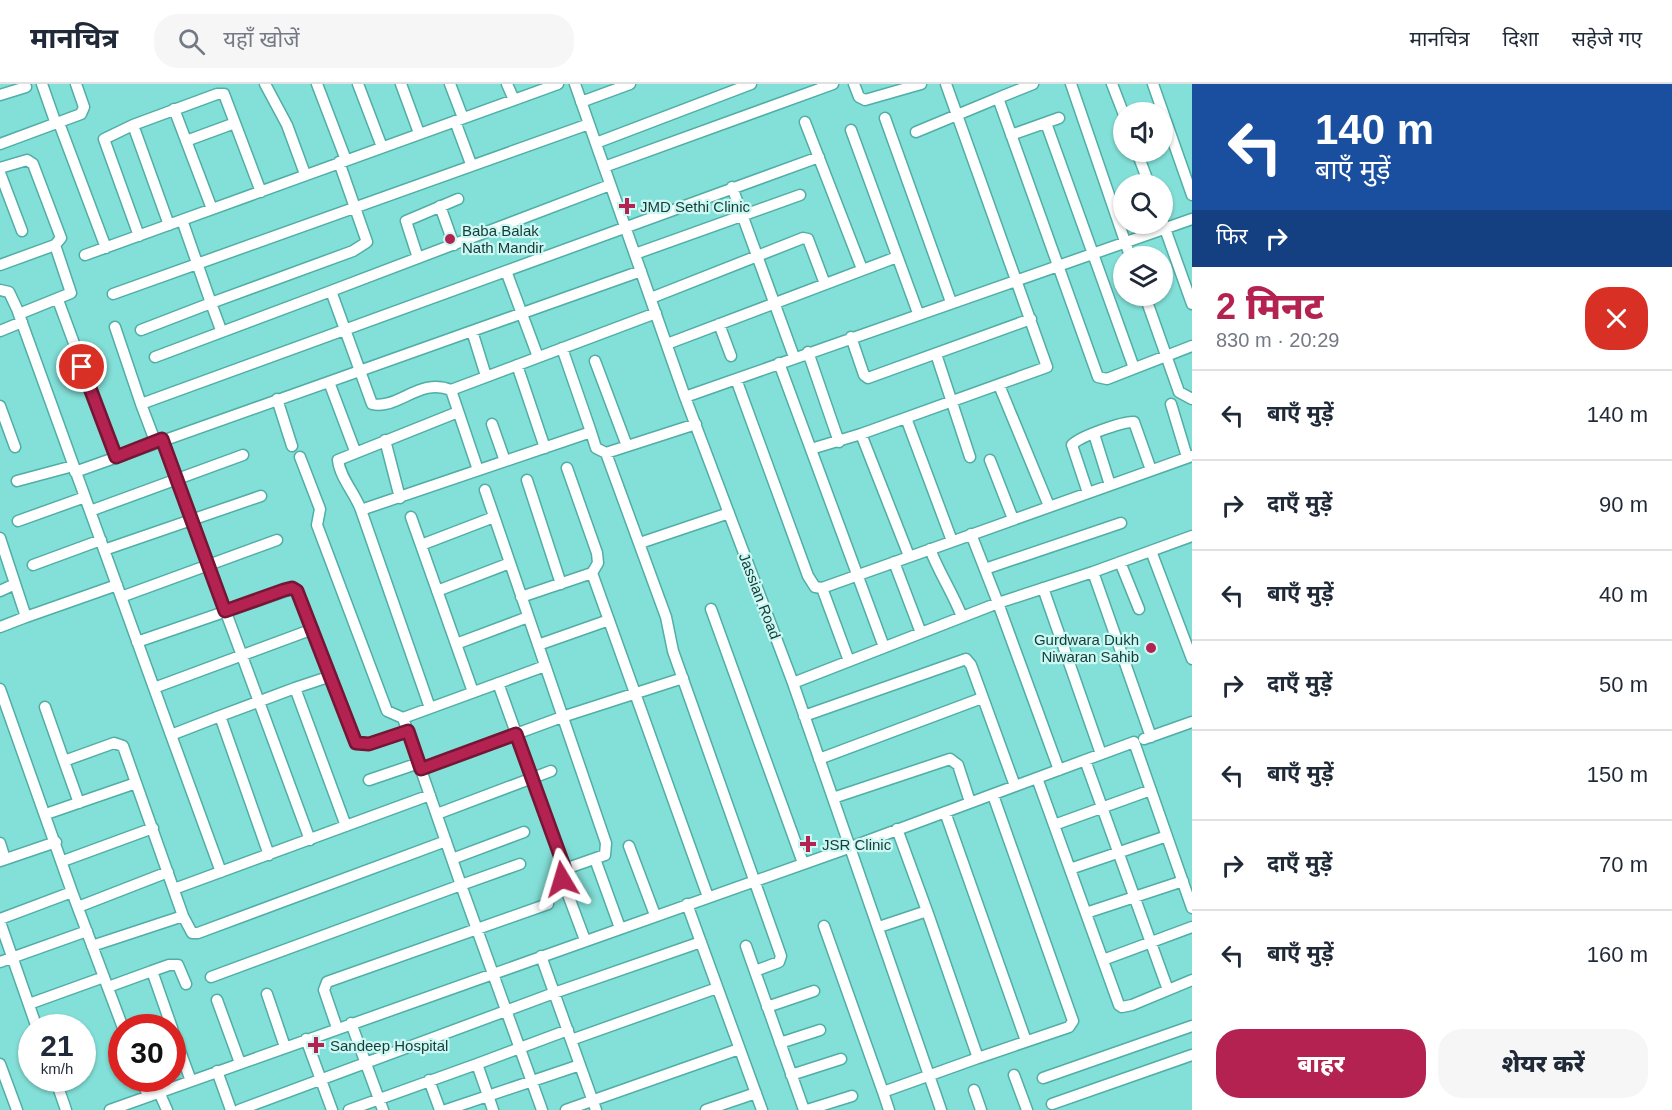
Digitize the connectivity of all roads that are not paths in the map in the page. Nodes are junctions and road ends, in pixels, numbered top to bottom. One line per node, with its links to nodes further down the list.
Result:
1 (42, 84): 36 (street)
2 (76, 84): 36 (street)
3 (266, 84): 53 (street)
4 (317, 84): 49 (street)
5 (358, 84): 46 (street)
6 (401, 84): 41 (street)
7 (450, 84): 32 (street)
8 (507, 84): 24 (street)
9 (558, 84): 24 (street)
10 (575, 84): 25 (street, Jassian Road)
11 (630, 84): 25 (street)
12 (751, 84): 45 (street)
13 (833, 84): 51 (street)
14 (854, 84): 15 (street)
15 (921, 84)
16 (946, 84): 29 (street)
17 (1033, 84): 23 (street)
18 (1071, 84): 73 (street)
19 (1112, 84): 26 (street)
20 (1153, 84): 27 (street)
21 (26, 87): 22 (street)
22 (0, 95)
23 (998, 98): 29 (street); 42 (street)
24 (513, 100): 32 (street)
25 (581, 102): 37 (street, Jassian Road)
26 (1119, 102)
27 (1158, 102)
28 (174, 110): 34 (street); 38 (street); 43 (street)
29 (958, 115): 40 (street); 90 (street)
30 (885, 118): 97 (street)
31 (1059, 118): 35 (street)
32 (459, 119): 41 (street); 50 (street)
33 (805, 122): 48 (street)
34 (235, 123): 43 (street); 56 (street)
35 (1046, 123): 42 (street); 78 (street)
36 (58, 124): 44 (street); 77 (street)
37 (589, 124): 45 (street, Jassian Road); 50 (street)
38 (133, 125): 67 (street); 72 (street)
39 (851, 130): 82 (street)
40 (915, 132)
41 (419, 134): 46 (street)
42 (1011, 135): 86 (street)
43 (186, 141): 62 (street)
44 (0, 143)
45 (596, 143): 51 (street, Jassian Road)
46 (382, 147): 49 (street)
47 (1173, 153): 58 (street)
48 (819, 157): 55 (street); 87 (street)
49 (342, 161): 53 (street); 61 (street)
50 (471, 164): 61 (street)
51 (604, 167): 54 (street, Jassian Road)
52 (0, 170): 69 (street); 74 (street)
53 (305, 174): 56 (street)
54 (610, 185): 68 (street, Jassian Road); 75 (street)
55 (732, 187): 63 (street); 68 (street)
56 (261, 192): 62 (street)
57 (800, 195): 63 (street)
58 (1192, 195)
59 (458, 199): 60 (street)
60 (440, 206): 75 (street); 83 (street)
61 (356, 207): 84 (street); 98 (street)
62 (212, 209): 65 (street)
63 (743, 216): 79 (street); 81 (street)
64 (1192, 219): 66 (street)
65 (182, 220): 67 (street); 84 (street)
66 (1173, 223)
67 (169, 225): 72 (street)
68 (626, 228): 79 (street, Jassian Road); 88 (street)
69 (22, 231)
70 (1143, 234): 73 (street)
71 (1167, 234): 100 (street)
72 (139, 236): 77 (street)
73 (1125, 242): 76 (street); 78 (street)
74 (55, 245): 85 (street); 96 (street)
75 (454, 245): 83 (street)
76 (1126, 246)
77 (106, 248): 80 (street)
78 (1093, 253): 86 (street); 128 (street)
79 (635, 254): 89 (street, Jassian Road)
80 (85, 255)
81 (758, 255): 91 (street); 95 (street); 99 (street)
82 (897, 257): 87 (street); 104 (street)
83 (418, 258): 93 (street)
84 (197, 263): 94 (street); 98 (street)
85 (0, 265)
86 (1058, 265): 90 (street); 128 (street)
87 (862, 270): 91 (street)
88 (506, 271): 102 (street); 111 (street)
89 (641, 271): 95 (street, Jassian Road); 102 (street)
90 (1017, 279): 97 (street); 106 (street)
91 (825, 284): 99 (street)
92 (0, 290): 105 (street)
93 (331, 291): 110 (street); 111 (street)
94 (113, 294)
95 (651, 298): 103 (street, Jassian Road)
96 (58, 300): 105 (street); 160 (street)
97 (951, 302): 104 (street)
98 (211, 303): 109 (street); 110 (street)
99 (775, 303): 107 (street); 124 (street)
100 (1192, 304)
101 (1149, 306): 120 (street)
102 (521, 313): 113 (street); 123 (street)
103 (656, 313): 115 (street, Jassian Road); 117 (street)
104 (918, 313): 114 (street)
105 (20, 319): 112 (street); 167 (street)
106 (1031, 319): 119 (street); 133 (street)
107 (718, 324): 115 (street); 121 (street)
108 (115, 327): 139 (street)
109 (141, 330)
110 (221, 330): 122 (street)
111 (344, 330): 129 (street); 139 (street)
112 (0, 331)
113 (472, 331): 129 (street); 130 (street)
114 (851, 337): 118 (street); 119 (street)
115 (667, 344): 135 (street, Jassian Road)
116 (1192, 346): 120 (street)
117 (562, 348): 123 (street); 146 (street)
118 (808, 352): 124 (street); 151 (street)
119 (936, 354): 138 (street)
120 (1167, 355): 128 (street); 137 (street)
121 (731, 356)
122 (155, 357)
123 (538, 357): 127 (street)
124 (794, 357): 126 (street)
125 (595, 361): 153 (street)
126 (779, 363): 131 (street); 156 (street)
127 (517, 365): 130 (street); 155 (street)
128 (1134, 368)
129 (358, 371): 132 (street); 134 (street)
130 (486, 376): 134 (street)
131 (736, 379): 135 (street); 212 (street)
132 (328, 382): 136 (street); 157 (street)
133 (999, 385): 138 (street); 179 (street)
134 (451, 390): 142 (street)
135 (685, 397): 145 (street, Jassian Road)
136 (277, 399): 149 (street); 152 (street)
137 (1192, 399)
138 (952, 401): 143 (street); 162 (street)
139 (141, 404): 149 (street)
140 (1171, 404): 163 (street)
141 (0, 406): 154 (street)
142 (459, 412): 150 (street); 168 (street)
143 (906, 418): 147 (street); 193 (street)
144 (492, 424): 165 (street)
145 (696, 424): 153 (street); 182 (street, Jassian Road)
146 (591, 432): 155 (street); 158 (street)
147 (861, 434): 151 (street); 199 (street)
148 (1094, 434): 169 (street); 173 (street); 175 (street)
149 (159, 440): 160 (street); 170 (street)
150 (385, 440): 157 (street); 178 (street)
151 (839, 442): 156 (street)
152 (292, 446)
153 (627, 446): 158 (street)
154 (15, 447)
155 (545, 448): 165 (street)
156 (811, 449): 208 (street)
157 (355, 452): 180 (street)
158 (606, 453): 194 (street)
159 (243, 455): 170 (street)
160 (116, 457): 167 (street)
161 (300, 457): 253 (street)
162 (969, 457)
163 (1190, 457): 169 (street)
164 (990, 460): 185 (street)
165 (505, 461): 168 (street)
166 (567, 468): 207 (street)
167 (74, 469): 172 (street); 177 (street)
168 (478, 470): 178 (street)
169 (1152, 470): 173 (street)
170 (177, 480): 181 (street); 186 (street)
171 (527, 480): 210 (street)
172 (17, 482)
173 (1110, 485): 175 (street)
174 (485, 490): 184 (street)
175 (1088, 493): 179 (street)
176 (261, 496): 186 (street)
177 (85, 497): 181 (street); 187 (street)
178 (400, 498): 180 (street)
179 (1049, 506): 185 (street)
180 (361, 510): 249 (street)
181 (90, 511): 195 (street)
182 (729, 513): 194 (street); 240 (street, Jassian Road)
183 (411, 517): 196 (street)
184 (494, 517): 196 (street); 202 (street)
185 (1013, 519): 189 (street)
186 (192, 520): 195 (street); 204 (street)
187 (18, 521)
188 (1122, 523): 205 (street)
189 (971, 534): 193 (street); 205 (street)
190 (0, 538): 209 (street)
191 (1191, 538): 198 (street)
192 (278, 540): 204 (street)
193 (952, 541): 197 (street)
194 (640, 543): 238 (street)
195 (102, 545): 203 (street); 211 (street)
196 (421, 545): 215 (street)
197 (930, 549): 199 (street); 224 (street)
198 (1151, 551): 201 (street); 234 (street)
199 (909, 556): 200 (street)
200 (894, 562): 208 (street); 228 (street)
201 (1120, 562): 206 (street); 220 (street)
202 (510, 563): 215 (street); 217 (street)
203 (33, 565)
204 (208, 565): 216 (street); 221 (street)
205 (985, 569): 218 (street)
206 (1093, 572): 213 (street); 258 (street)
207 (592, 573): 210 (street); 225 (street)
208 (858, 574): 212 (street); 232 (street)
209 (15, 584): 214 (street); 222 (street)
210 (561, 584): 217 (street)
211 (117, 585): 216 (street); 222 (street)
212 (822, 588): 235 (street)
213 (1043, 588): 218 (street); 260 (street)
214 (0, 591)
215 (437, 591): 230 (street)
216 (121, 597): 229 (street)
217 (521, 597): 223 (street)
218 (998, 603): 224 (street); 265 (street)
219 (711, 609): 300 (street)
220 (1139, 609)
221 (225, 611): 227 (street); 229 (street); 233 (street)
222 (26, 617): 226 (street)
223 (528, 617): 230 (street); 231 (street)
224 (962, 617): 228 (street)
225 (609, 620): 231 (street); 245 (street)
226 (0, 627)
227 (313, 629): 233 (street); 237 (street)
228 (921, 633): 232 (street)
229 (137, 642): 241 (street)
230 (456, 644): 244 (street)
231 (538, 645): 236 (street)
232 (884, 647): 235 (street)
233 (242, 655): 241 (street); 247 (street)
234 (1192, 659)
235 (849, 661): 240 (street)
236 (545, 666): 239 (street); 252 (street)
237 (331, 676): 242 (street); 255 (street)
238 (683, 678): 245 (street); 306 (street)
239 (498, 683): 244 (street); 256 (street)
240 (793, 683): 251 (street, Jassian Road)
241 (154, 688): 257 (street)
242 (295, 688): 247 (street); 283 (street)
243 (0, 689): 280 (street)
244 (473, 692): 249 (street)
245 (635, 693): 252 (street); 311 (street)
246 (982, 698): 251 (street); 261 (street); 271 (street)
247 (259, 702): 250 (street); 288 (street)
248 (45, 707): 263 (street)
249 (430, 708): 253 (street)
250 (220, 716): 257 (street); 295 (street)
251 (804, 716): 261 (street, Jassian Road)
252 (562, 717): 256 (street); 298 (street)
253 (403, 718): 255 (street)
254 (1192, 722): 258 (street)
255 (408, 731): 264 (street)
256 (516, 734): 264 (street); 267 (street)
257 (171, 735): 305 (street)
258 (1151, 736): 259 (street)
259 (1134, 742): 260 (street); 272 (street)
260 (1101, 754): 262 (street)
261 (819, 759): 275 (street, Jassian Road)
262 (1085, 760): 265 (street); 278 (street)
263 (64, 761): 270 (street); 276 (street)
264 (420, 766): 269 (street); 273 (street)
265 (1059, 770): 268 (street)
266 (551, 771): 267 (street)
267 (532, 778): 281 (street); 302 (street)
268 (1037, 778): 271 (street); 282 (street)
269 (369, 780)
270 (136, 783): 276 (street); 284 (street)
271 (1015, 786): 274 (street)
272 (1151, 790): 278 (street); 287 (street)
273 (430, 795): 281 (street); 283 (street)
274 (993, 795): 277 (street); 362 (street)
275 (833, 798): 277 (street); 293 (street, Jassian Road)
276 (79, 802): 280 (street)
277 (970, 802): 279 (street)
278 (1103, 808): 282 (street); 294 (street)
279 (945, 812): 285 (street); 362 (street)
280 (46, 814): 290 (street)
281 (437, 814): 289 (street)
282 (1054, 825): 303 (street)
283 (346, 826): 288 (street)
284 (153, 828): 299 (street); 304 (street)
285 (897, 829): 293 (street); 317 (street)
286 (524, 832): 296 (street)
287 (1167, 836): 294 (street); 307 (street)
288 (310, 840): 295 (street)
289 (446, 841): 296 (street); 320 (street)
290 (56, 842): 297 (street); 299 (street)
291 (0, 843): 297 (street)
292 (629, 846): 319 (street)
293 (851, 847): 300 (street); 323 (street, Jassian Road)
294 (1120, 852): 303 (street); 312 (street)
295 (269, 855): 305 (street)
296 (452, 859): 308 (street)
297 (3, 860)
298 (595, 860): 302 (street); 326 (street)
299 (63, 861): 310 (street)
300 (803, 863): 306 (street)
301 (520, 864): 308 (street)
302 (565, 869): 328 (street)
303 (1070, 869): 318 (street)
304 (168, 872): 309 (street); 315 (street)
305 (221, 872): 309 (street)
306 (755, 880): 311 (street); 338 (street)
307 (1186, 884): 312 (street); 316 (street)
308 (461, 885): 325 (street); 340 (street)
309 (174, 889): 320 (street)
310 (72, 892): 315 (street); 321 (street)
311 (708, 897): 314 (street)
312 (1136, 897): 318 (street); 330 (street)
313 (548, 904): 325 (street)
314 (687, 904): 319 (street); 329 (street)
315 (78, 907): 327 (street)
316 (1192, 908)
317 (927, 911): 323 (street); 368 (street)
318 (1086, 913): 335 (street)
319 (655, 915): 326 (street)
320 (183, 916): 331 (street)
321 (0, 921): 334 (street)
322 (824, 926): 387 (street)
323 (879, 927): 378 (street, Jassian Road)
324 (1192, 927): 330 (street)
325 (477, 928): 339 (street); 358 (street)
326 (620, 928): 328 (street)
327 (87, 931): 331 (street); 334 (street)
328 (585, 940): 333 (street)
329 (701, 942): 344 (street); 347 (street)
330 (1151, 942): 335 (street); 345 (street)
331 (92, 946): 342 (street)
332 (746, 946): 338 (street)
333 (541, 956): 339 (street); 347 (street)
334 (12, 957): 336 (street); 350 (street)
335 (1103, 960): 345 (street)
336 (0, 962)
337 (152, 971): 342 (street); 343 (street); 355 (street)
338 (755, 971): 351 (street)
339 (493, 973): 352 (street); 356 (street)
340 (211, 977)
341 (1192, 980): 345 (street)
342 (106, 982): 350 (street); 354 (street)
343 (186, 984)
344 (717, 988): 360 (street); 366 (street)
345 (1168, 990)
346 (814, 991): 351 (street)
347 (554, 993): 352 (street); 360 (street)
348 (267, 994): 364 (street)
349 (217, 1000): 370 (street)
350 (29, 1004): 353 (street)
351 (767, 1006): 363 (street)
352 (507, 1011): 365 (street); 372 (street)
353 (32, 1014)
354 (118, 1014)
355 (167, 1014)
356 (351, 1023): 358 (street); 372 (street)
357 (1192, 1026): 380 (street)
358 (337, 1028): 361 (street)
359 (820, 1030): 363 (street)
360 (569, 1035): 365 (street); 374 (street)
361 (306, 1039): 364 (street); 384 (street)
362 (1026, 1041): 368 (street)
363 (780, 1043): 377 (street)
364 (285, 1047): 370 (street)
365 (520, 1049): 373 (street); 382 (street)
366 (740, 1049): 388 (street); 394 (street)
367 (1192, 1055): 393 (street)
368 (978, 1058): 378 (street)
369 (841, 1059): 377 (street)
370 (240, 1063): 376 (street)
371 (0, 1064): 395 (street)
372 (366, 1064): 384 (street); 392 (street)
373 (477, 1064): 381 (street); 390 (street)
374 (580, 1065): 382 (street); 394 (street)
375 (186, 1067): 383 (street)
376 (217, 1071): 383 (street); 399 (street)
377 (791, 1075): 411 (street)
378 (930, 1075): 387 (street); 413 (street, Jassian Road)
379 (1014, 1075): 415 (street)
380 (1042, 1078)
381 (429, 1080): 392 (street); 404 (street)
382 (531, 1080): 390 (street); 407 (street)
383 (191, 1081): 389 (street)
384 (321, 1081): 400 (street); 401 (street)
385 (974, 1090): 414 (street)
386 (60, 1092): 396 (street)
387 (883, 1092): 412 (street)
388 (756, 1093): 409 (street); 410 (street)
389 (153, 1094): 397 (street); 398 (street)
390 (488, 1095): 405 (street); 406 (street)
391 (852, 1096): 411 (street)
392 (379, 1098): 402 (street); 403 (street)
393 (1052, 1104)
394 (595, 1106): 408 (street)
395 (17, 1110)
396 (66, 1110)
397 (110, 1110)
398 (167, 1110)
399 (231, 1110)
400 (239, 1110)
401 (332, 1110)
402 (349, 1110)
403 (383, 1110)
404 (440, 1110)
405 (446, 1110)
406 (493, 1110)
407 (542, 1110)
408 (566, 1110)
409 (706, 1110)
410 (762, 1110)
411 (805, 1110)
412 (890, 1110)
413 (941, 1110)
414 (981, 1110)
415 (1027, 1110)

